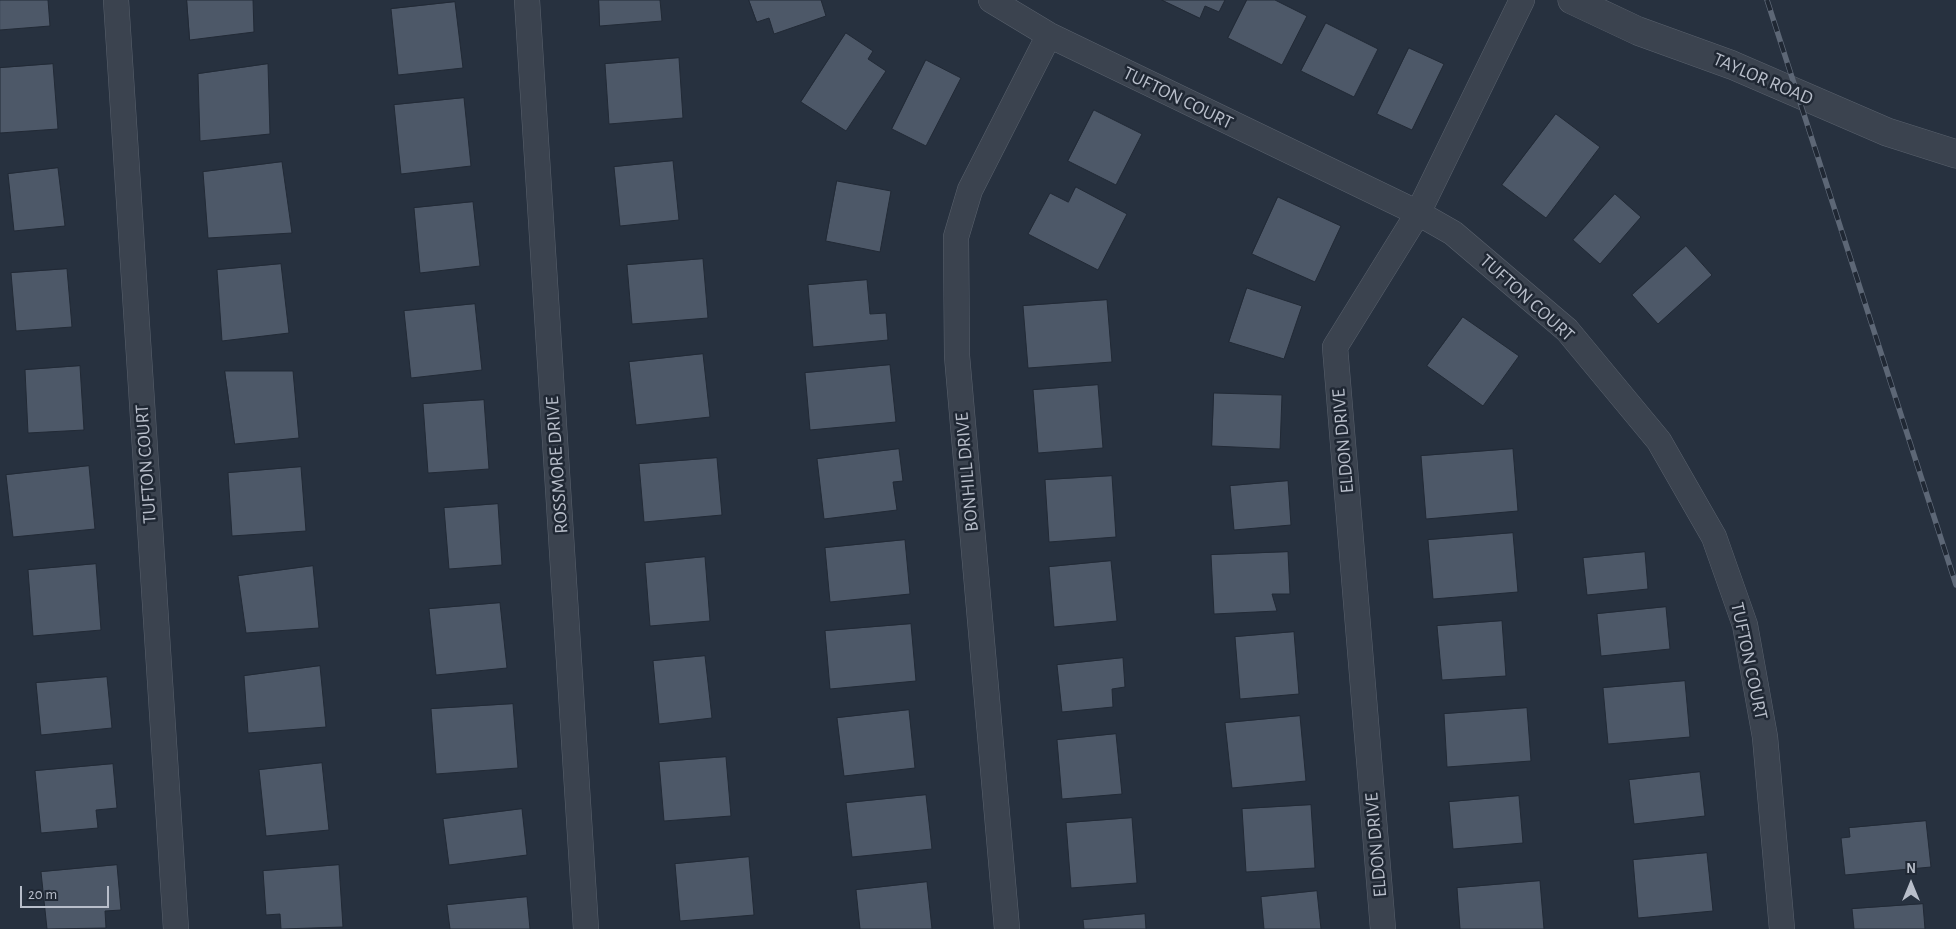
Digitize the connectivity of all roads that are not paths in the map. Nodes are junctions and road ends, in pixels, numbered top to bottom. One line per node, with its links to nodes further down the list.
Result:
1 (116, 0): 9 (street, TUFTON COURT)
2 (527, 0): 10 (street, ROSSMORE DRIVE)
3 (991, 0): 6 (street, TUFTON COURT)
4 (1522, 0): 8 (street, ELDON DRIVE)
5 (1572, 0): 7 (street, TAYLOR ROAD)
6 (1049, 35): 8 (street, TUFTON COURT); 11 (street, BONHILL DRIVE)
7 (1956, 154)
8 (1418, 213): 12 (street, ELDON DRIVE); 13 (street, TUFTON COURT)
9 (176, 929)
10 (586, 929)
11 (1007, 929)
12 (1383, 929)
13 (1782, 929)

